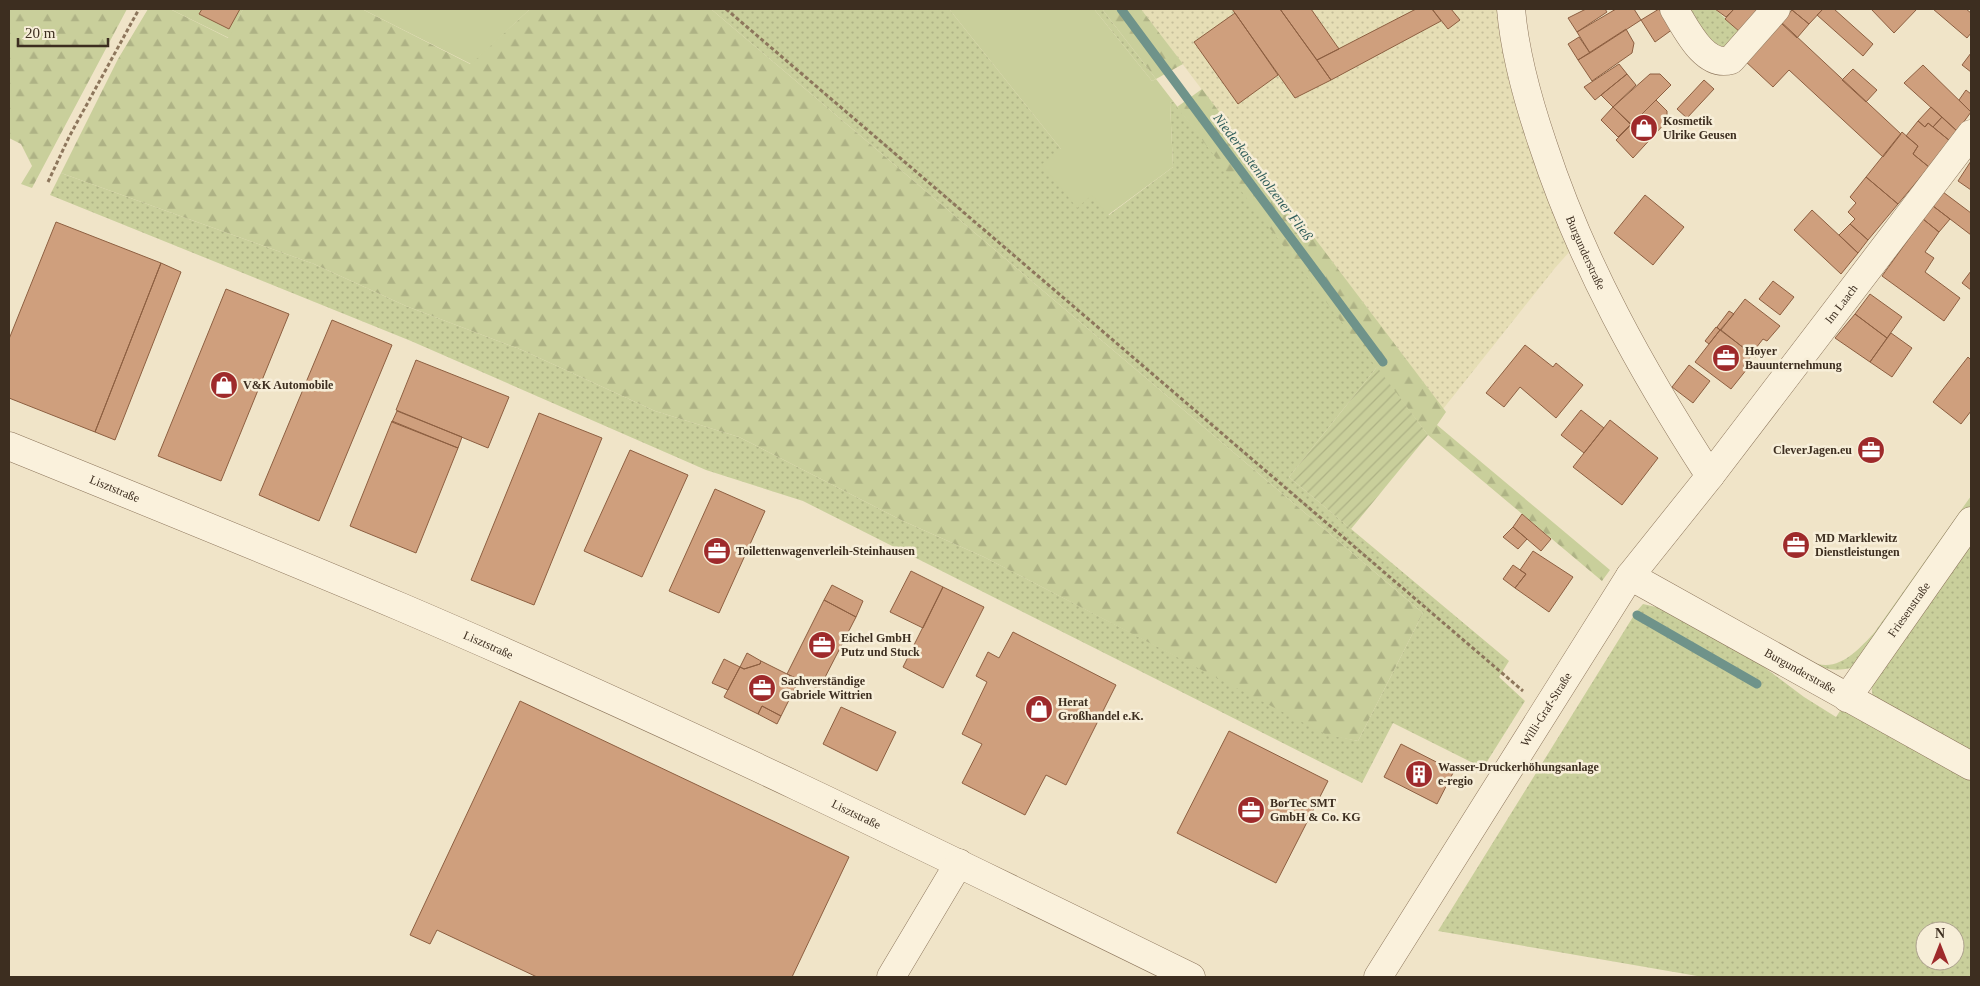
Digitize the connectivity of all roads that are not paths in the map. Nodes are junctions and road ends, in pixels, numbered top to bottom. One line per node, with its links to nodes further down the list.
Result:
1 (1511, 9): 6 (street, Burgunderstraße)
2 (1674, 9): 3 (street)
3 (1776, 9)
4 (1971, 134): 6 (street, Im Laach)
5 (9, 446): 11 (street, Lisztstraße)
6 (1710, 476): 8 (street, Willi-Graf-Straße)
7 (1971, 521): 9 (street, Friesenstraße)
8 (1630, 576): 9 (street, Burgunderstraße); 14 (street, Willi-Graf-Straße)
9 (1847, 698): 10 (street, Burgunderstraße)
10 (1971, 766)
11 (959, 863): 12 (street); 13 (street, Lisztstraße)
12 (891, 977)
13 (1191, 977)
14 (1378, 977)

